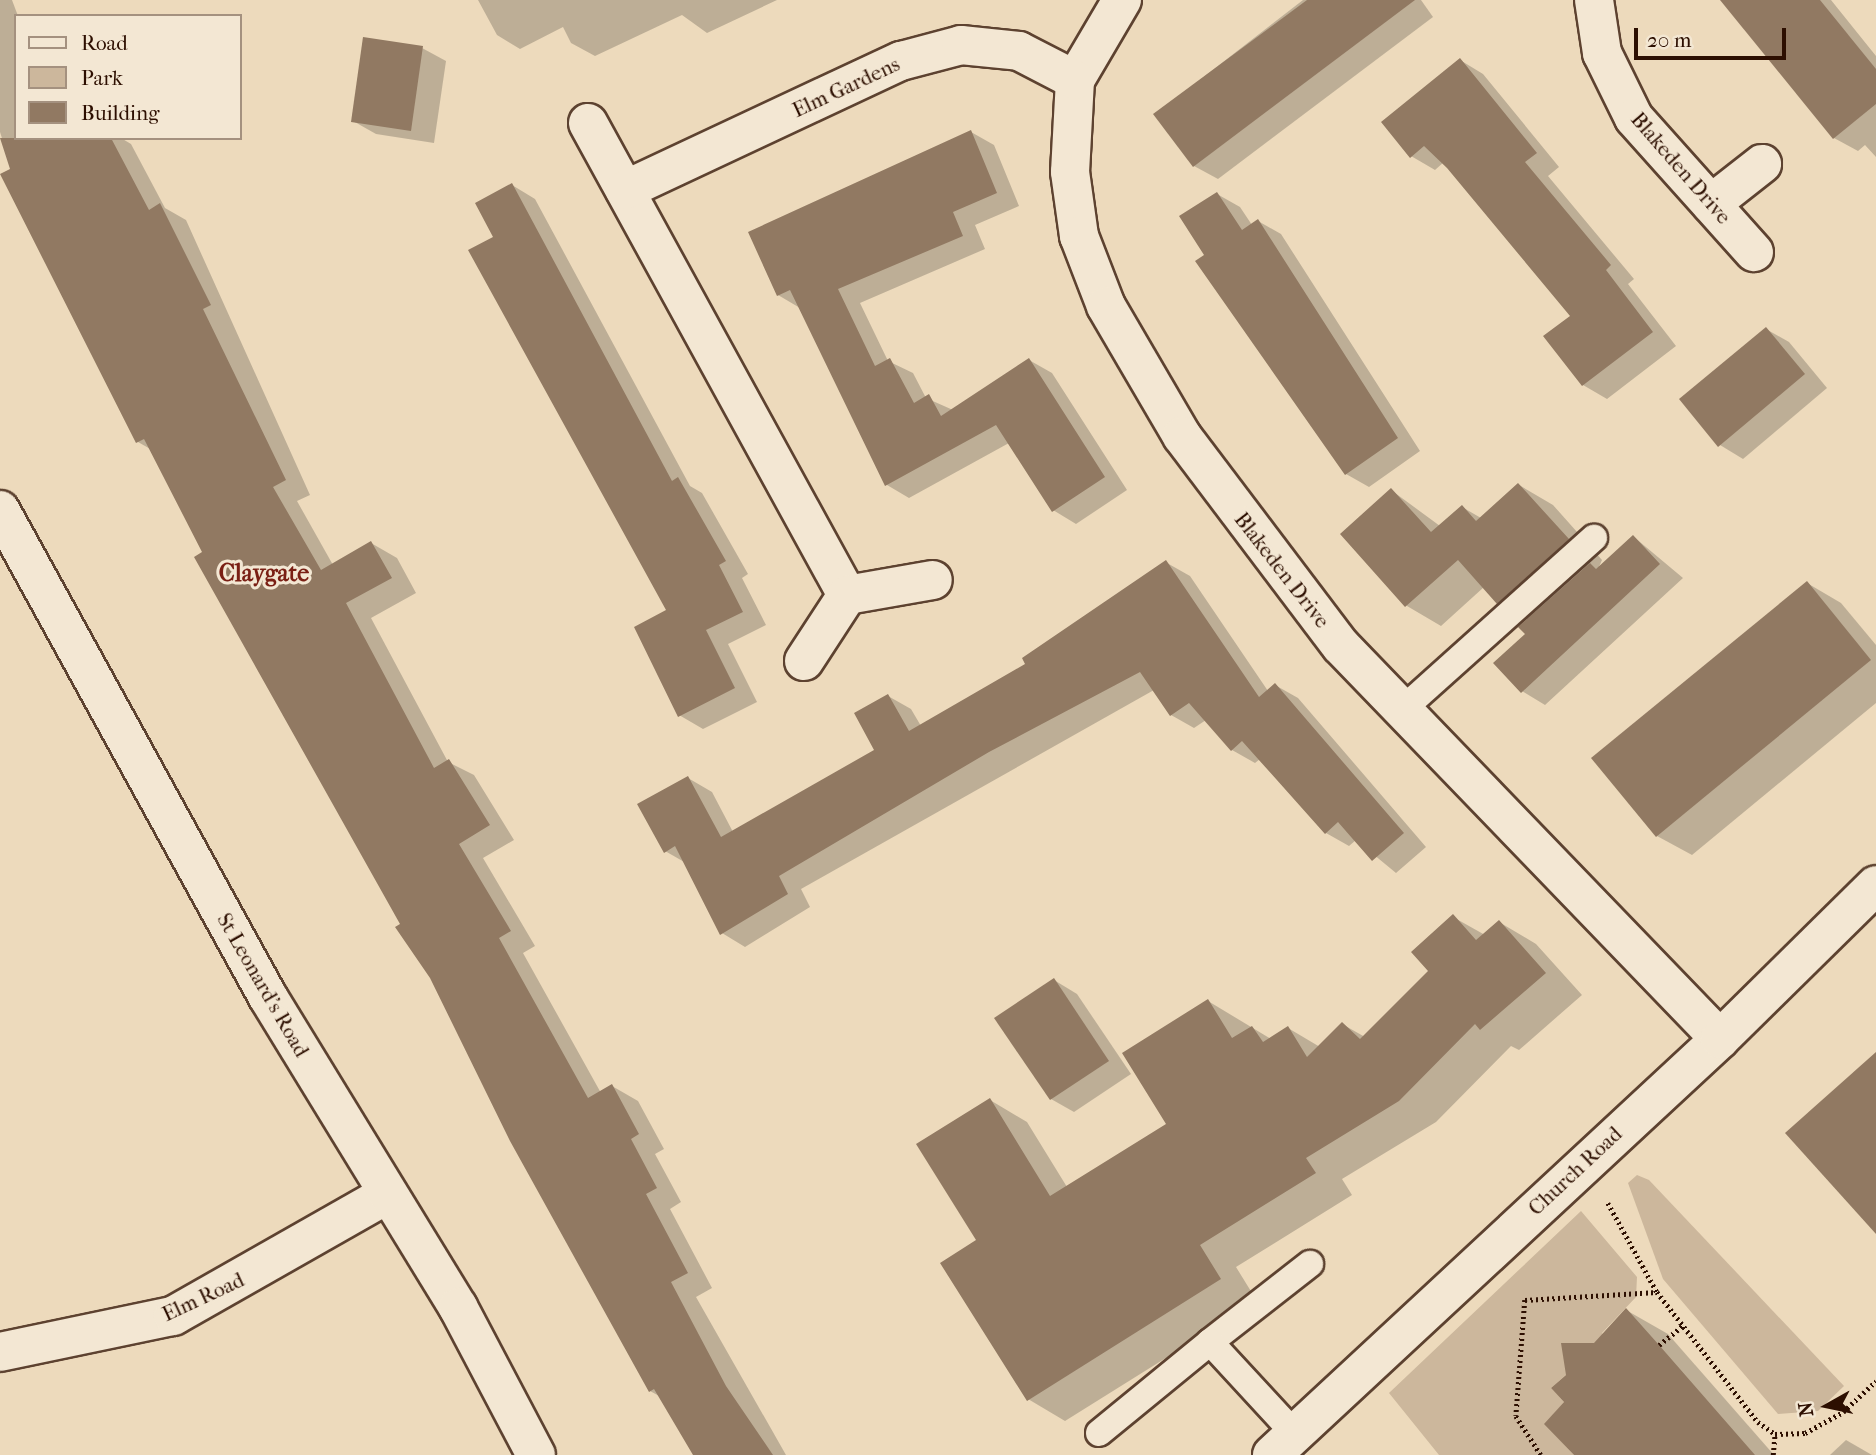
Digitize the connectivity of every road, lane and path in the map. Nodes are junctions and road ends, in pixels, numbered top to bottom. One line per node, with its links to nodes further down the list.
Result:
1 (1122, 0): 3 (street, Blakeden Drive)
2 (1594, 0): 7 (street, Blakeden Drive)
3 (1075, 80): 6 (street, Elm Gardens); 14 (street, Blakeden Drive)
4 (588, 123): 6 (street)
5 (1762, 164): 7 (street)
6 (625, 190): 12 (street)
7 (1711, 204): 8 (street, Blakeden Drive)
8 (1754, 252)
9 (0, 510): 18 (street, St Leonard's Road)
10 (1594, 538): 14 (lane)
11 (933, 580): 12 (street)
12 (848, 595): 13 (street)
13 (804, 661)
14 (1402, 710): 16 (street, Blakeden Drive)
15 (1876, 885): 16 (street, Church Road)
16 (1720, 1039): 17 (street, Church Road)
17 (1581, 1166): 20 (path); 28 (street, Church Road)
18 (388, 1194): 24 (street, Elm Road); 29 (street, St Leonard's Road)
19 (1310, 1264): 22 (lane)
20 (1657, 1292): 21 (path); 30 (path)
21 (1684, 1325): 23 (path); 27 (path)
22 (1210, 1342): 26 (lane); 28 (lane)
23 (1659, 1345)
24 (0, 1352)
25 (1876, 1381): 27 (path)
26 (1099, 1433)
27 (1775, 1434): 31 (path)
28 (1283, 1444)
29 (536, 1455)
30 (1541, 1455)
31 (1773, 1455)

